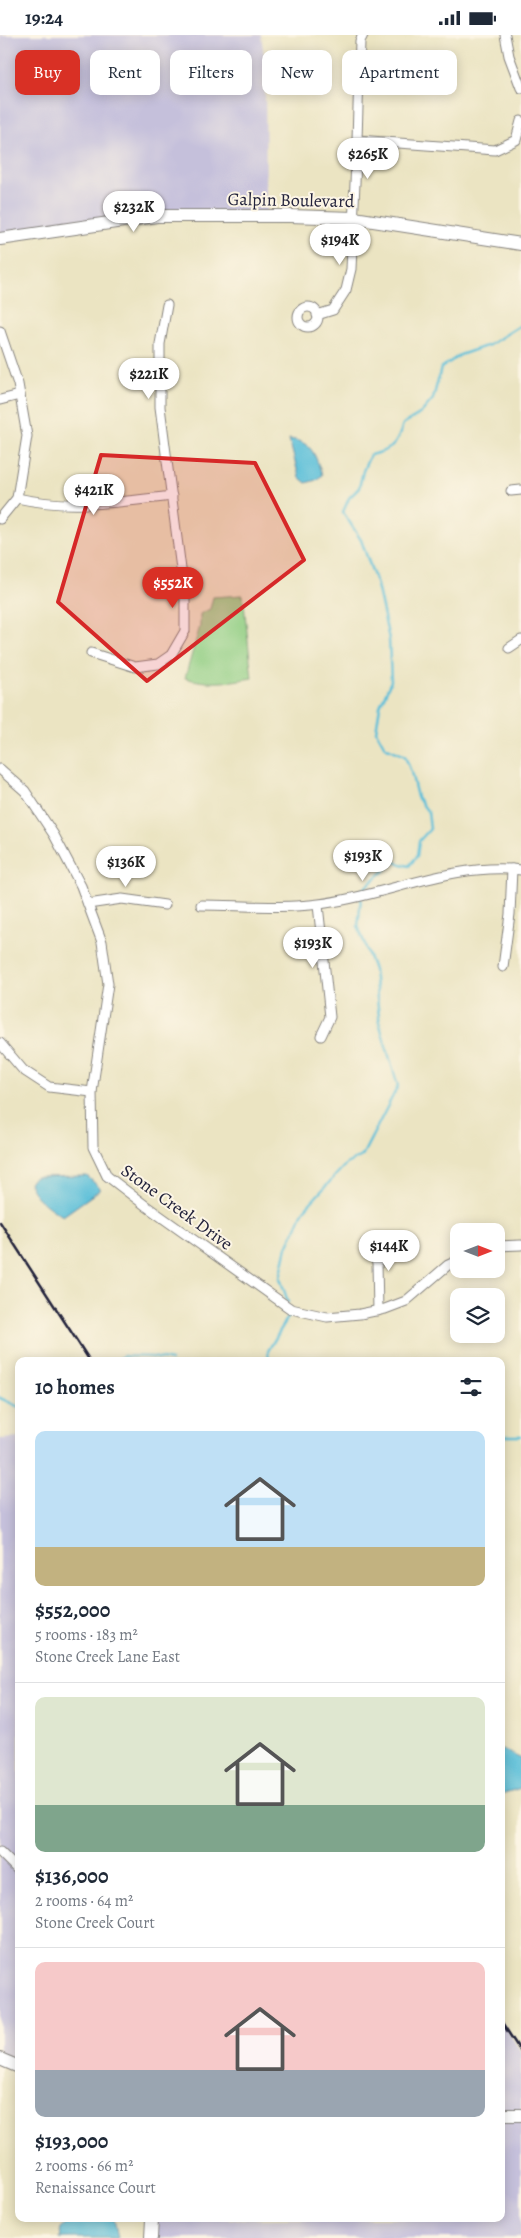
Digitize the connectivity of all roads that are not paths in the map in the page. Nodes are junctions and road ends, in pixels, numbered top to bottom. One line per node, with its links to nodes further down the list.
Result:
1 (363, 35): 5 (street)
2 (505, 35): 3 (street)
3 (521, 88)
4 (521, 121): 5 (street)
5 (358, 141): 6 (street)
6 (354, 218): 7 (street, Galpin Boulevard); 8 (street, Galpin Boulevard); 10 (street)
7 (0, 239)
8 (521, 243)
9 (167, 305): 16 (street)
10 (317, 315)
11 (0, 331): 12 (street)
12 (20, 395): 13 (street); 17 (street)
13 (0, 400)
14 (511, 491): 15 (street)
15 (521, 491)
16 (172, 496): 17 (street); 21 (street)
17 (17, 498): 18 (street)
18 (0, 519)
19 (521, 640): 20 (street)
20 (509, 648)
21 (91, 653)
22 (0, 769): 24 (street, Stone Creek Drive)
23 (517, 870): 27 (street); 28 (street)
24 (88, 904): 25 (street); 31 (street, Stone Creek Drive)
25 (166, 905)
26 (201, 905): 27 (street)
27 (318, 905): 29 (street)
28 (503, 967)
29 (321, 1036)
30 (0, 1043): 31 (street)
31 (92, 1093): 36 (street, Stone Creek Drive)
32 (366, 1243): 36 (street)
33 (521, 1245): 34 (street)
34 (505, 1246)
35 (450, 1264): 36 (street, Stone Creek Drive)
36 (378, 1311)
37 (0, 1852): 38 (street)
38 (15, 1867)
39 (0, 2059): 40 (street)
40 (15, 2065)
41 (505, 2115): 42 (street)
42 (521, 2115)
43 (152, 2222): 44 (street)
44 (151, 2238)

